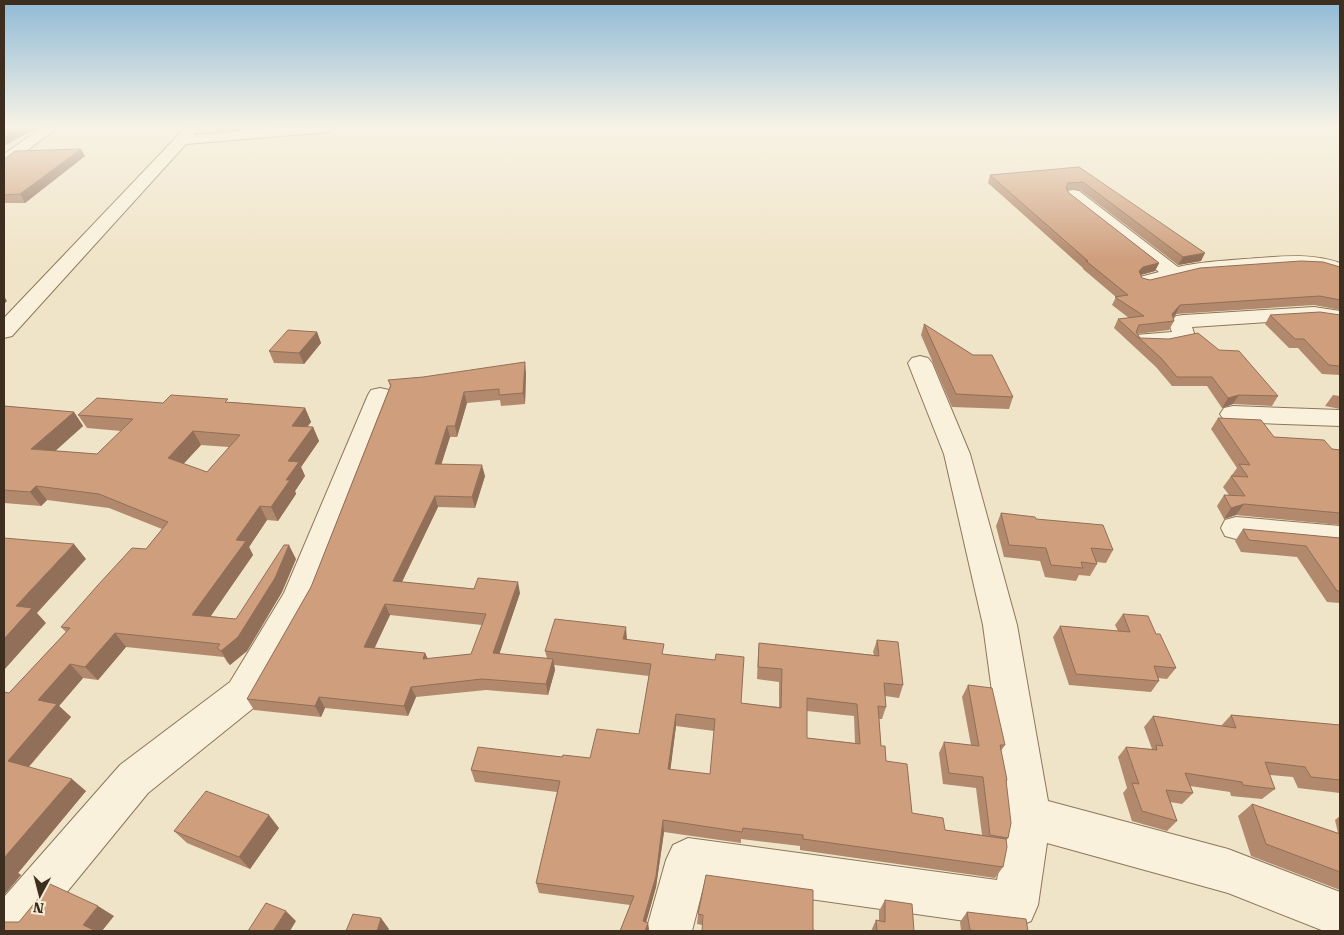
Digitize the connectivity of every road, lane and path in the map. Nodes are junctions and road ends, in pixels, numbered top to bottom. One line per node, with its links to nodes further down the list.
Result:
1 (153, 172): 9 (street)
2 (1073, 195): 6 (street)
3 (1200, 250): 4 (street)
4 (1224, 266): 5 (street); 6 (street)
5 (1340, 269)
6 (1174, 274): 7 (street)
7 (1147, 282)
8 (1340, 317): 10 (street)
9 (4, 331)
10 (1144, 340)
11 (920, 363): 17 (street)
12 (380, 396): 19 (street)
13 (1232, 414): 14 (street)
14 (1340, 418)
15 (1236, 528): 16 (street)
16 (1340, 537)
17 (1030, 817): 18 (street); 20 (street)
18 (1340, 915)
19 (5, 931)
20 (670, 931)

